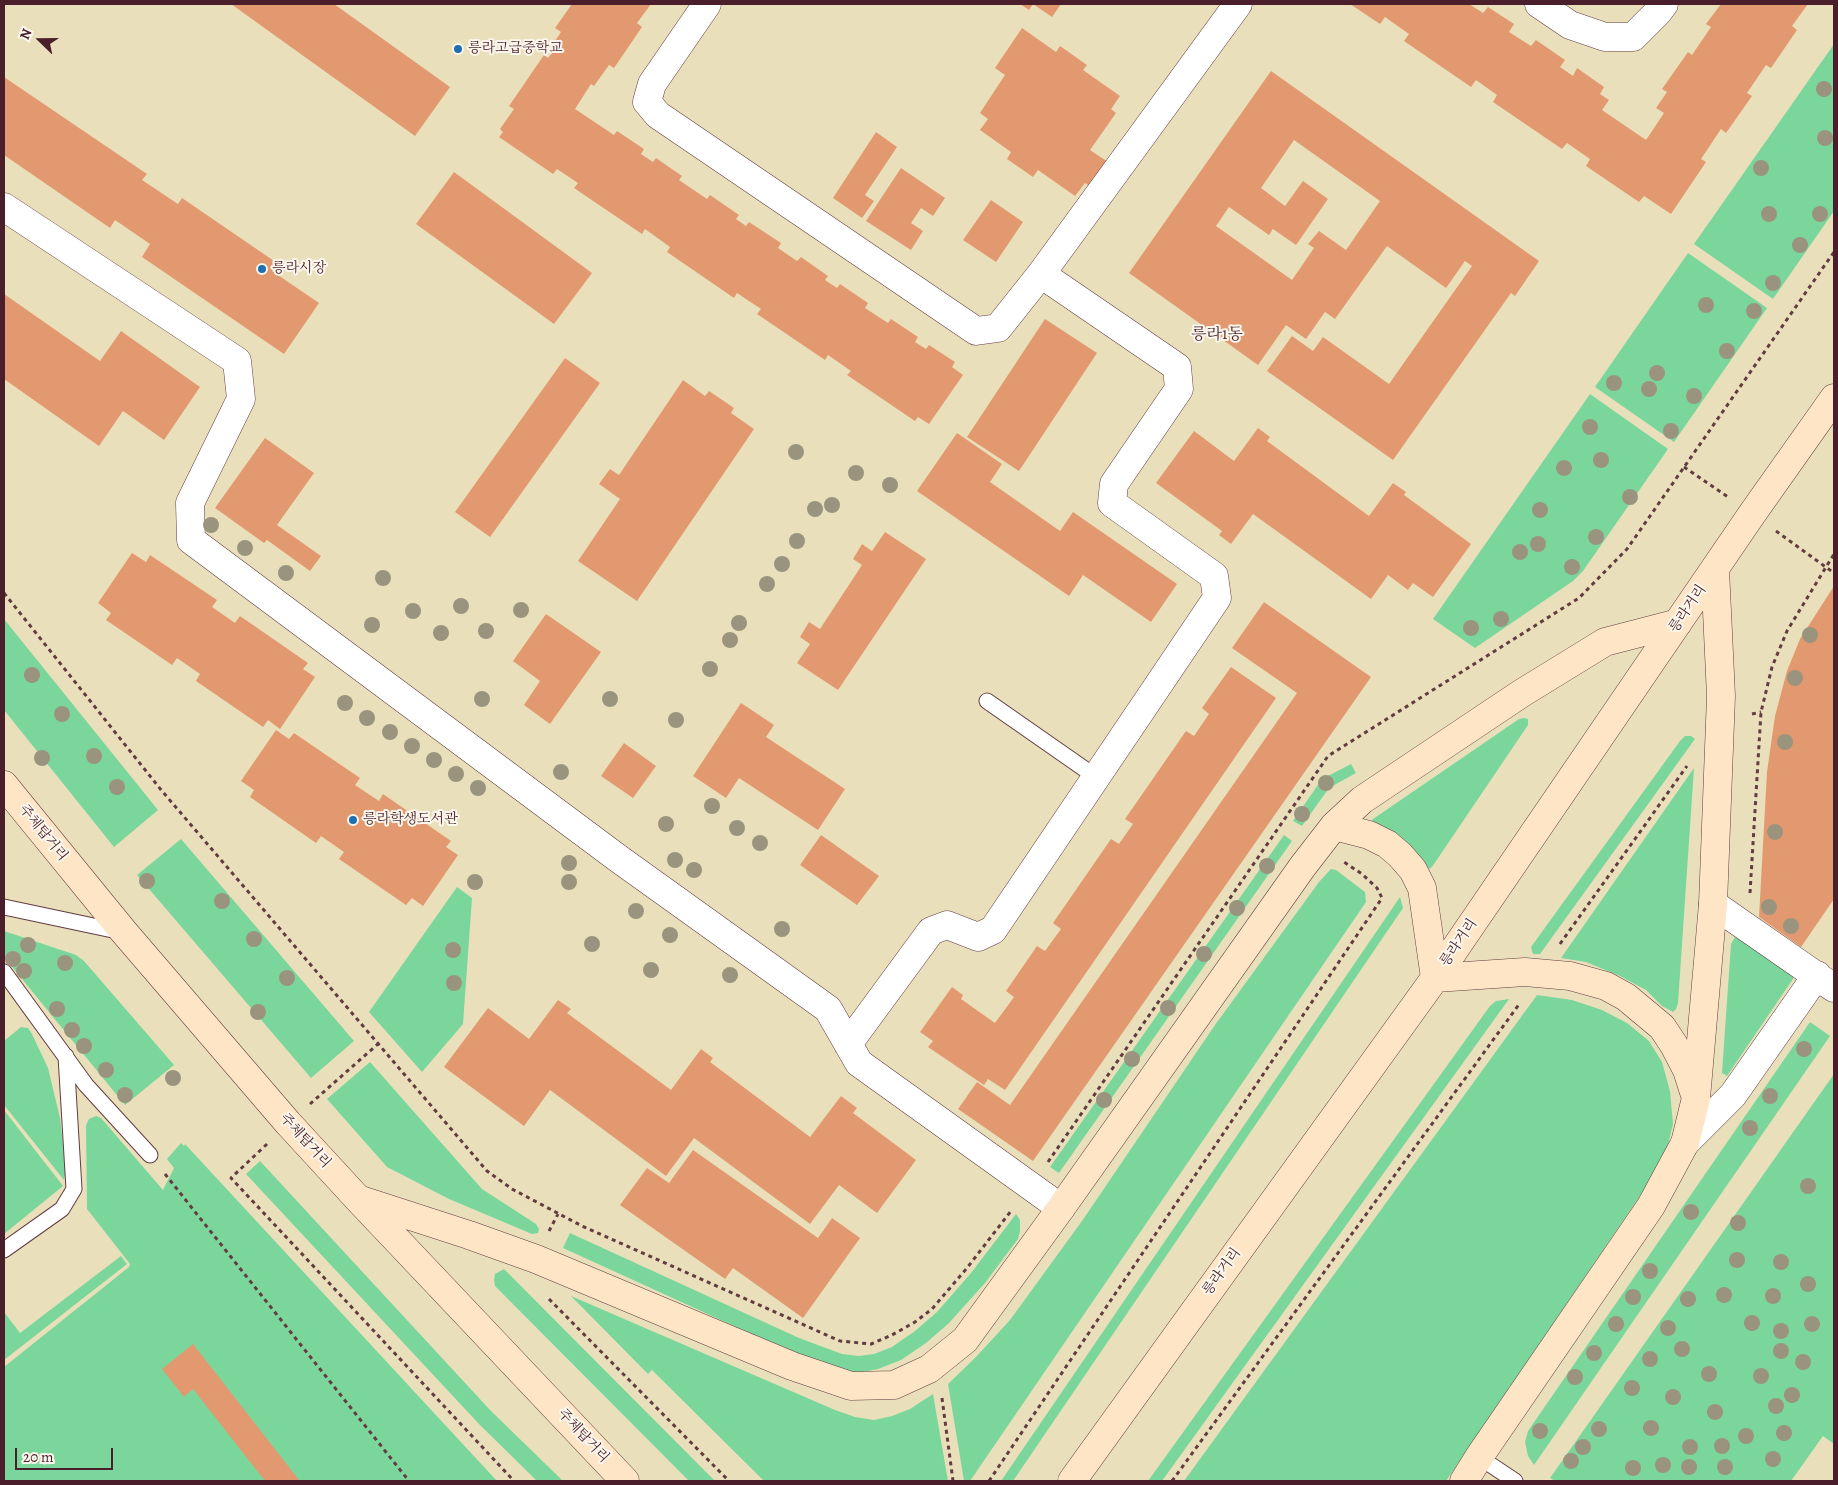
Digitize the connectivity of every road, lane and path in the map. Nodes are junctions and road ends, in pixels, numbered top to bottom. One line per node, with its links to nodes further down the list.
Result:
1 (707, 4): 7 (street)
2 (1238, 4): 7 (street)
3 (1539, 4): 4 (street)
4 (1664, 4)
5 (4, 207): 31 (street)
6 (1834, 252): 37 (path)
7 (1041, 274): 19 (street)
8 (1834, 398): 11 (main road, 릉라거리)
9 (1834, 554): 10 (path)
10 (1826, 567): 12 (path); 16 (path)
11 (1715, 570): 14 (main road, 릉라거리); 17 (main road)
12 (1834, 573)
13 (4, 593): 30 (path)
14 (1678, 624): 21 (main road); 28 (main road, 릉라거리)
15 (987, 700): 19 (lane)
16 (1761, 712): 17 (path); 24 (path)
17 (1720, 720): 22 (main road)
18 (1688, 763): 27 (path)
19 (1096, 777): 31 (street)
20 (4, 785): 25 (main road, 주체탑거리)
21 (1327, 836): 28 (main road); 39 (main road); 50 (path)
22 (1712, 904): 24 (street); 33 (main road)
23 (4, 907): 25 (lane)
24 (1749, 929): 29 (street)
25 (124, 932): 34 (main road, 주체탑거리)
26 (4, 972): 32 (lane)
27 (1540, 974): 28 (main road); 33 (main road); 52 (path)
28 (1435, 978): 51 (main road, 릉라거리)
29 (1825, 982): 35 (street)
30 (379, 1043): 34 (path); 40 (path)
31 (848, 1044): 37 (street)
32 (66, 1056): 36 (lane); 41 (lane)
33 (1696, 1098): 35 (main road)
34 (288, 1123): 38 (main road, 주체탑거리); 46 (path)
35 (1686, 1143): 44 (main road)
36 (150, 1155): 45 (path)
37 (1031, 1186): 39 (street); 40 (path)
38 (358, 1199): 42 (main road); 47 (main road, 주체탑거리)
39 (1061, 1208): 43 (main road)
40 (558, 1214): 42 (path)
41 (4, 1250)
42 (536, 1259): 43 (main road); 48 (path)
43 (929, 1370): 49 (path)
44 (1479, 1457): 53 (main road); 54 (lane)
45 (409, 1481)
46 (514, 1481)
47 (625, 1481)
48 (730, 1481)
49 (953, 1481)
50 (989, 1481)
51 (1072, 1481)
52 (1172, 1481)
53 (1464, 1481)
54 (1515, 1481)

